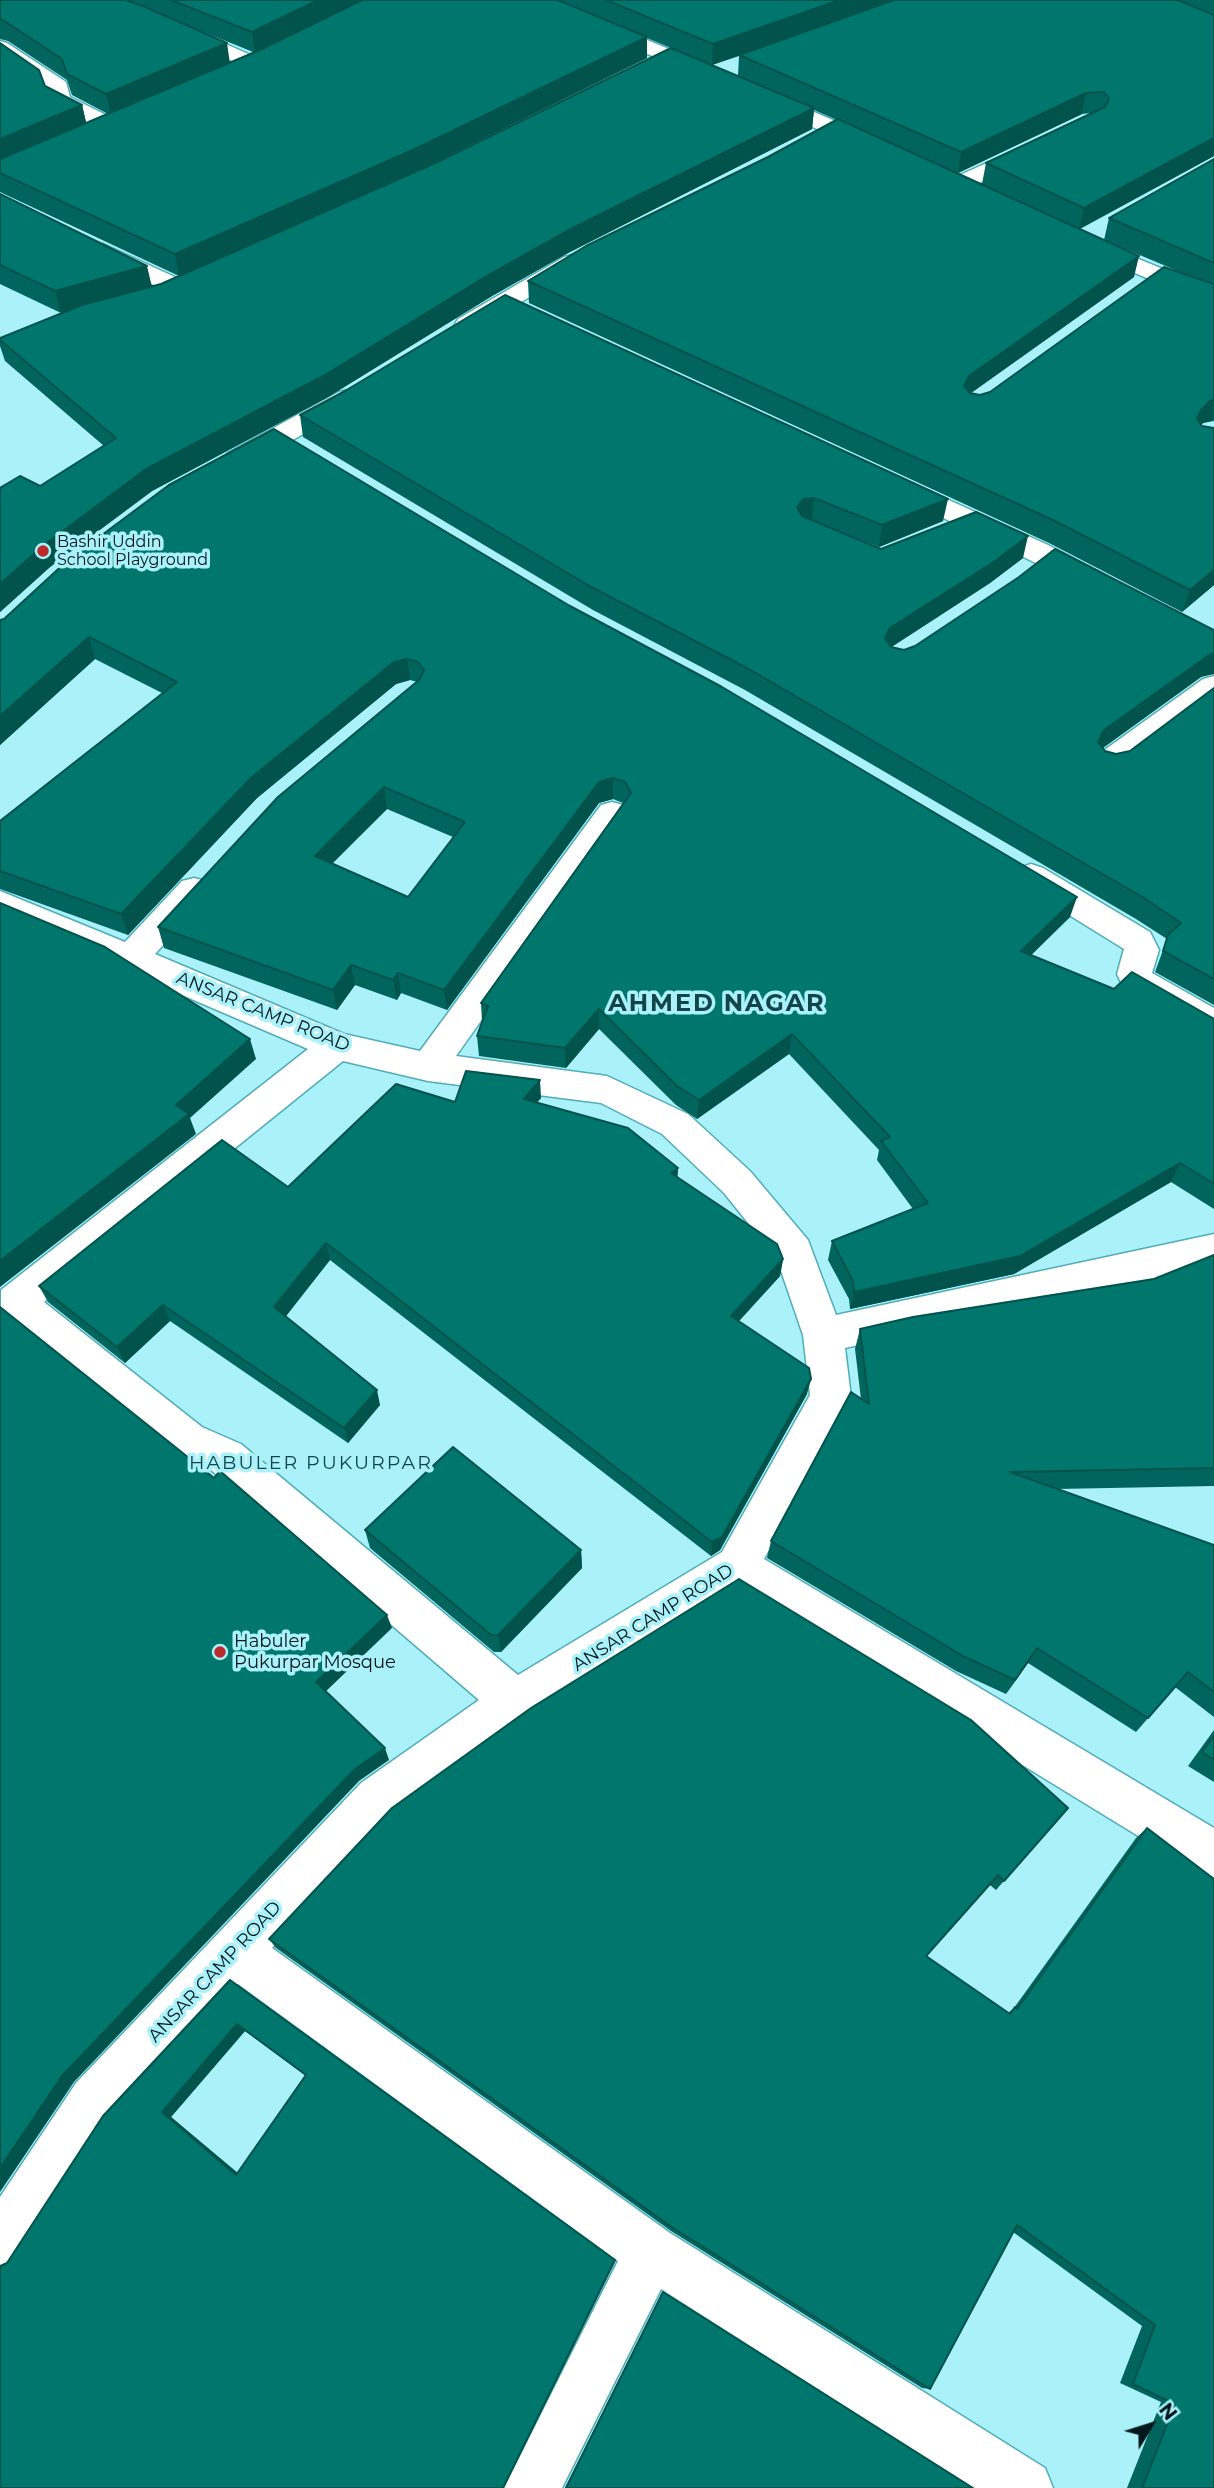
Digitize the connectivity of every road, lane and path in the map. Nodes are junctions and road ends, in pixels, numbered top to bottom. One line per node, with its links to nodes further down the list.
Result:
1 (99, 0): 8 (street)
2 (534, 0): 4 (street)
3 (592, 0): 4 (street)
4 (563, 12): 7 (street)
5 (0, 47): 14 (street)
6 (279, 52): 8 (street)
7 (671, 57): 9 (street); 11 (street)
8 (255, 64): 10 (street)
9 (647, 69)
10 (231, 75)
11 (721, 75)
12 (750, 91): 17 (street)
13 (134, 115): 14 (street)
14 (110, 126): 15 (street)
15 (89, 134)
16 (1055, 138): 19 (street)
17 (896, 156)
18 (933, 174): 19 (street)
19 (957, 185): 20 (street)
20 (982, 197)
21 (1104, 228): 24 (street)
22 (84, 242): 26 (street)
23 (589, 254): 30 (street)
24 (1156, 276): 27 (street); 29 (street)
25 (204, 277): 26 (street)
26 (179, 288): 28 (street)
27 (1134, 291)
28 (156, 298)
29 (1214, 299)
30 (502, 303): 31 (street); 32 (street)
31 (527, 315)
32 (446, 337)
33 (369, 385): 34 (street)
34 (221, 468)
35 (876, 475): 36 (street)
36 (972, 520): 37 (street); 38 (street)
37 (935, 537)
38 (1047, 555): 39 (street); 40 (street)
39 (1020, 577)
40 (1119, 593)
41 (1214, 685): 42 (street)
42 (1110, 762)
43 (612, 813): 50 (street)
44 (1009, 863): 48 (street)
45 (214, 868): 47 (street)
46 (0, 902): 47 (street, ANSAR CAMP ROAD)
47 (131, 958): 49 (street, ANSAR CAMP ROAD)
48 (1214, 1025)
49 (337, 1046): 50 (street, ANSAR CAMP ROAD); 52 (street)
50 (428, 1066): 53 (street, ANSAR CAMP ROAD)
51 (1214, 1250): 53 (street)
52 (7, 1297): 55 (street)
53 (824, 1335): 54 (street, ANSAR CAMP ROAD)
54 (737, 1566): 55 (street, ANSAR CAMP ROAD); 56 (street)
55 (515, 1702): 57 (street, ANSAR CAMP ROAD)
56 (1214, 1855)
57 (234, 1951): 58 (street, ANSAR CAMP ROAD); 59 (street)
58 (0, 2244)
59 (651, 2252): 60 (street); 61 (street)
60 (532, 2488)
61 (1026, 2488)

